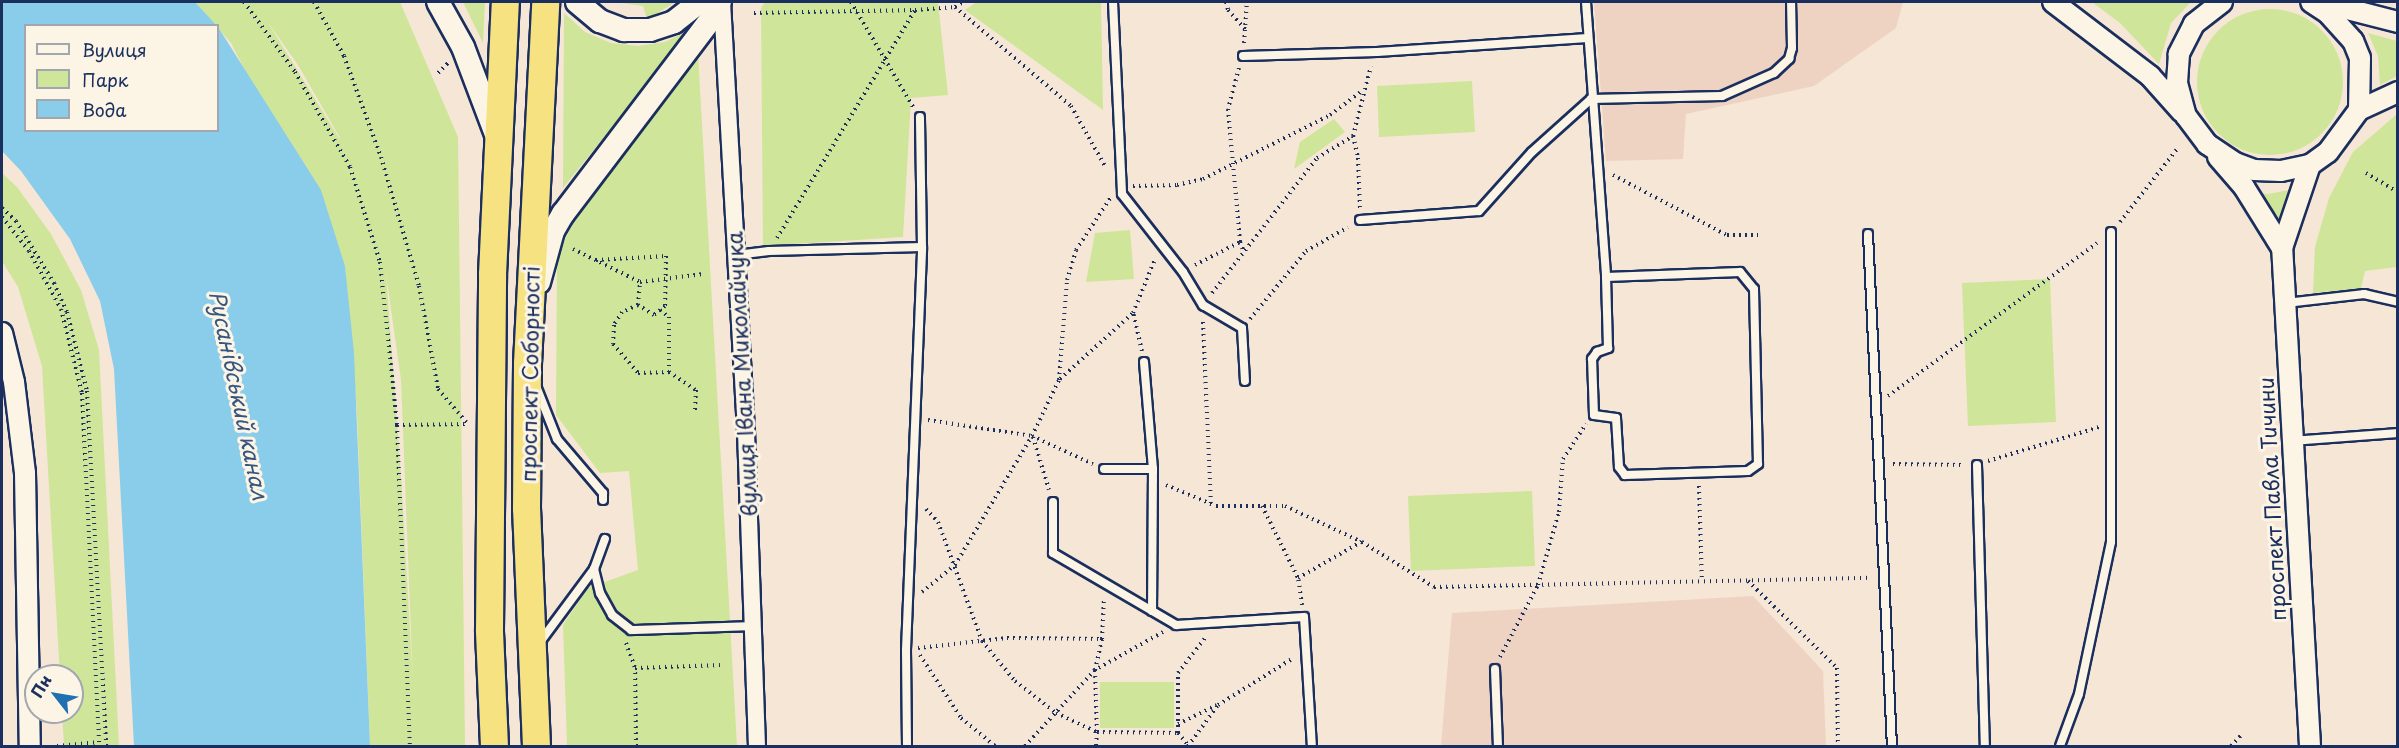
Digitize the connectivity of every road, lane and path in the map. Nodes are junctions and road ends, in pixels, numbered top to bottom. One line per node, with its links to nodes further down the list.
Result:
1 (244, 2): 85 (path)
2 (314, 2): 85 (path)
3 (438, 2): 37 (main road)
4 (505, 2): 37 (highway, проспект Соборності)
5 (545, 2): 72 (highway, проспект Соборності)
6 (577, 2): 7 (main road)
7 (700, 2)
8 (721, 2): 59 (street, вулиця Івана Миколайчука); 72 (main road, вулиця Івана Миколайчука)
9 (851, 2): 22 (path)
10 (963, 2): 20 (path)
11 (1113, 2): 45 (lane)
12 (1226, 2): 25 (path)
13 (1247, 2): 25 (path)
14 (1586, 2): 26 (lane)
15 (1791, 2): 32 (lane)
16 (2053, 2): 34 (street, проспект Павла Тичини)
17 (2222, 2): 34 (street)
18 (2311, 2): 33 (street)
19 (2320, 2): 24 (street)
20 (955, 7): 21 (path); 45 (path)
21 (915, 10): 22 (path); 29 (path)
22 (857, 12): 23 (path); 29 (path)
23 (754, 13)
24 (2397, 22)
25 (1246, 30): 28 (path)
26 (1588, 38): 27 (lane); 32 (lane)
27 (1377, 52): 28 (lane); 30 (path)
28 (1243, 56): 40 (path)
29 (883, 58): 35 (path); 57 (path)
30 (1362, 91): 36 (path); 40 (path)
31 (2397, 92): 33 (street)
32 (1591, 99): 48 (lane); 63 (lane)
33 (2359, 110): 41 (street)
34 (2186, 116): 38 (street, проспект Павла Тичини)
35 (920, 117): 54 (lane)
36 (1353, 136): 48 (path); 58 (path)
37 (497, 137): 137 (highway, проспект Соборності)
38 (2207, 144): 41 (street); 55 (street, проспект Павла Тичини)
39 (2177, 149): 49 (path)
40 (1236, 162): 45 (path); 52 (path)
41 (2310, 165): 55 (street, проспект Павла Тичини)
42 (1604, 171): 51 (path)
43 (2366, 173): 44 (path)
44 (2397, 192)
45 (1122, 194): 53 (lane); 78 (path)
46 (2, 208): 135 (path)
47 (2, 217): 131 (path)
48 (1360, 220): 73 (path)
49 (2111, 232): 80 (path); 84 (lane)
50 (1868, 234): 80 (lane)
51 (1758, 235)
52 (1240, 242): 58 (path); 61 (path)
53 (1161, 244): 61 (lane); 71 (path)
54 (922, 248): 57 (lane); 83 (lane)
55 (2282, 248): 67 (street, проспект Павла Тичини)
56 (573, 249): 60 (path)
57 (769, 250): 59 (lane)
58 (1244, 252): 69 (path)
59 (736, 255): 115 (street, вулиця Івана Миколайчука)
60 (596, 260): 64 (path); 65 (path)
61 (1183, 272): 69 (lane)
62 (703, 274): 64 (path)
63 (1606, 277): 82 (lane); 93 (lane)
64 (666, 278): 65 (path); 70 (path)
65 (640, 282): 68 (path)
66 (2397, 302): 67 (lane)
67 (2284, 303): 88 (street, проспект Павла Тичини)
68 (638, 304): 70 (path); 77 (path)
69 (1203, 305): 73 (lane); 98 (path)
70 (660, 310): 77 (path)
71 (1133, 314): 76 (path); 78 (path)
72 (529, 322): 75 (highway, проспект Соборності)
73 (1242, 328): 79 (lane)
74 (2, 333): 134 (street)
75 (527, 363): 96 (lane); 121 (highway, проспект Соборності)
76 (1144, 363): 92 (lane)
77 (669, 372): 81 (path)
78 (1059, 380): 87 (path)
79 (1245, 381)
80 (1875, 406): 89 (lane)
81 (695, 412)
82 (1594, 415): 93 (lane); 109 (path)
83 (915, 418): 87 (path); 95 (lane)
84 (2111, 423): 90 (path); 150 (lane)
85 (397, 425): 136 (path)
86 (2397, 433): 88 (lane)
87 (1032, 436): 91 (path); 97 (path); 102 (path)
88 (2292, 441): 152 (street, проспект Павла Тичини)
89 (1877, 465): 90 (path); 105 (lane)
90 (1977, 465): 149 (lane)
91 (1104, 469): 92 (lane)
92 (1152, 469): 94 (lane)
93 (1699, 473): 107 (path)
94 (1152, 480): 98 (path); 111 (lane)
95 (912, 493): 102 (path); 110 (lane)
96 (603, 500)
97 (1053, 502): 108 (lane)
98 (1211, 504): 99 (path)
99 (1262, 506): 101 (path); 104 (path)
100 (604, 539): 103 (lane)
101 (1362, 542): 104 (path); 109 (path)
102 (955, 565): 110 (path); 117 (path)
103 (594, 569): 115 (lane); 121 (lane)
104 (1298, 578): 112 (path)
105 (1881, 578): 106 (path); 148 (lane)
106 (1747, 580): 107 (path); 147 (path)
107 (1702, 581): 109 (path)
108 (1105, 583): 111 (lane); 116 (path)
109 (1538, 585): 123 (path)
110 (907, 604): 119 (lane)
111 (1152, 611): 114 (lane)
112 (1304, 617): 113 (lane); 120 (lane)
113 (1217, 622): 114 (lane); 127 (path)
114 (1176, 625): 124 (path)
115 (750, 626): 140 (street, вулиця Івана Миколайчука)
116 (1102, 639): 117 (path); 124 (path)
117 (982, 641): 118 (path); 126 (path)
118 (916, 648): 119 (path); 142 (path)
119 (906, 650): 141 (lane)
120 (1306, 651): 125 (path); 145 (lane)
121 (532, 652): 138 (highway, проспект Соборності)
122 (720, 665): 139 (path)
123 (1495, 669): 146 (lane)
124 (1095, 670): 126 (path); 128 (path)
125 (1218, 705): 127 (path); 133 (path)
126 (1056, 713): 128 (path); 143 (path)
127 (1178, 725): 129 (path)
128 (1097, 732): 129 (path); 144 (path)
129 (1178, 733): 133 (path)
130 (2242, 734): 151 (path)
131 (99, 745): 132 (path)
132 (57, 746)
133 (1189, 746)
134 (30, 747)
135 (106, 747)
136 (410, 747)
137 (494, 747)
138 (536, 747)
139 (636, 747)
140 (757, 747)
141 (907, 747)
142 (995, 747)
143 (1025, 747)
144 (1096, 747)
145 (1312, 747)
146 (1498, 747)
147 (1838, 747)
148 (1892, 747)
149 (1985, 747)
150 (2060, 747)
151 (2231, 747)
152 (2310, 747)

